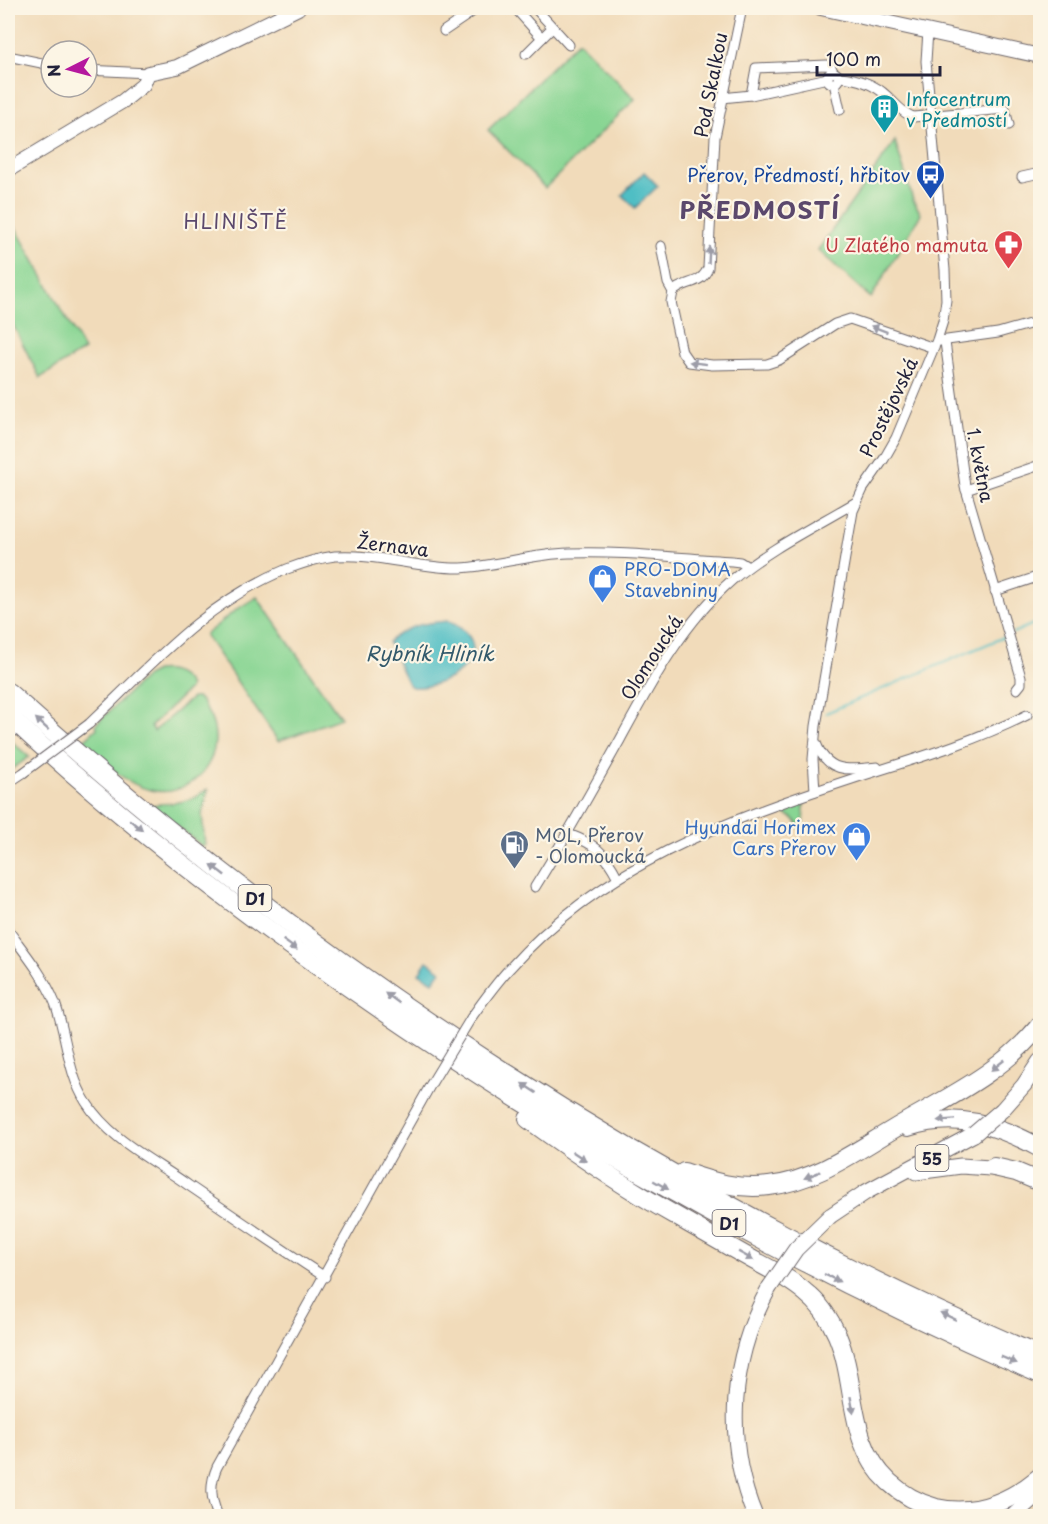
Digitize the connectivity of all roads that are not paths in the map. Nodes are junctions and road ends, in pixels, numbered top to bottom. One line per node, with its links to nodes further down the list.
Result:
1 (298, 8): 17 (main road)
2 (477, 8): 8 (street)
3 (515, 8): 10 (street)
4 (535, 8): 7 (street)
5 (742, 8): 20 (street, Pod Skalkou)
6 (821, 8): 9 (main road)
7 (552, 28): 10 (street); 11 (street)
8 (444, 31)
9 (928, 31): 14 (main road); 22 (street, Prostějovská)
10 (542, 38): 12 (street)
11 (569, 45)
12 (526, 54)
13 (8, 56): 15 (street)
14 (1041, 56)
15 (39, 62)
16 (99, 71): 17 (street)
17 (148, 73): 24 (main road)
18 (833, 78): 19 (street); 19 (street); 21 (street); 22 (street)
19 (751, 95): 20 (street)
20 (722, 98): 28 (street, Pod Skalkou, one-way to 20)
21 (840, 110)
22 (931, 117): 23 (street); 30 (street, Prostějovská)
23 (1009, 125)
24 (8, 170)
25 (1041, 173): 26 (street)
26 (1022, 177)
27 (661, 246): 28 (street)
28 (673, 292): 30 (street, one-way to 28)
29 (1041, 321): 30 (street)
30 (939, 343): 32 (street, 1. května); 33 (street, Prostějovská)
31 (1041, 465): 32 (street)
32 (966, 490): 36 (street, 1. května)
33 (856, 502): 34 (street, Olomoucká); 41 (street, Prostějovská)
34 (748, 567): 43 (street, Žernava, bridge); 45 (street, Olomoucká)
35 (1041, 576): 36 (street)
36 (996, 591): 37 (street, 1. května)
37 (1017, 690)
38 (8, 692): 54 (highway, D1, one-way to 38)
39 (8, 715): 50 (highway, D1, one-way to 50)
40 (1027, 715): 42 (street)
41 (814, 740): 42 (street); 44 (street, Prostějovská)
42 (897, 765): 44 (street)
43 (8, 783)
44 (815, 791): 46 (street)
45 (568, 834): 46 (street); 47 (street, Olomoucká)
46 (618, 878): 59 (street, bridge)
47 (535, 887)
48 (8, 930): 59 (street)
49 (1041, 1025): 53 (highway, one-way to 53)
50 (432, 1045): 61 (highway, D1, one-way to 61); 62 (highway, one-way to 62)
51 (1041, 1062): 57 (main road, 55, bridge)
52 (1041, 1148): 53 (highway, one-way to 53)
53 (861, 1149): 54 (highway, one-way to 54)
54 (632, 1152): 60 (highway, D1, one-way to 54)
55 (994, 1167): 56 (main road, 55); 57 (main road, 55); 58 (highway)
56 (1041, 1177)
57 (890, 1180): 64 (main road, 55, bridge)
58 (1041, 1182)
59 (325, 1276): 63 (street)
60 (1041, 1356)
61 (1041, 1374)
62 (1040, 1488): 65 (main road)
63 (218, 1516)
64 (754, 1516)
65 (1013, 1516)

